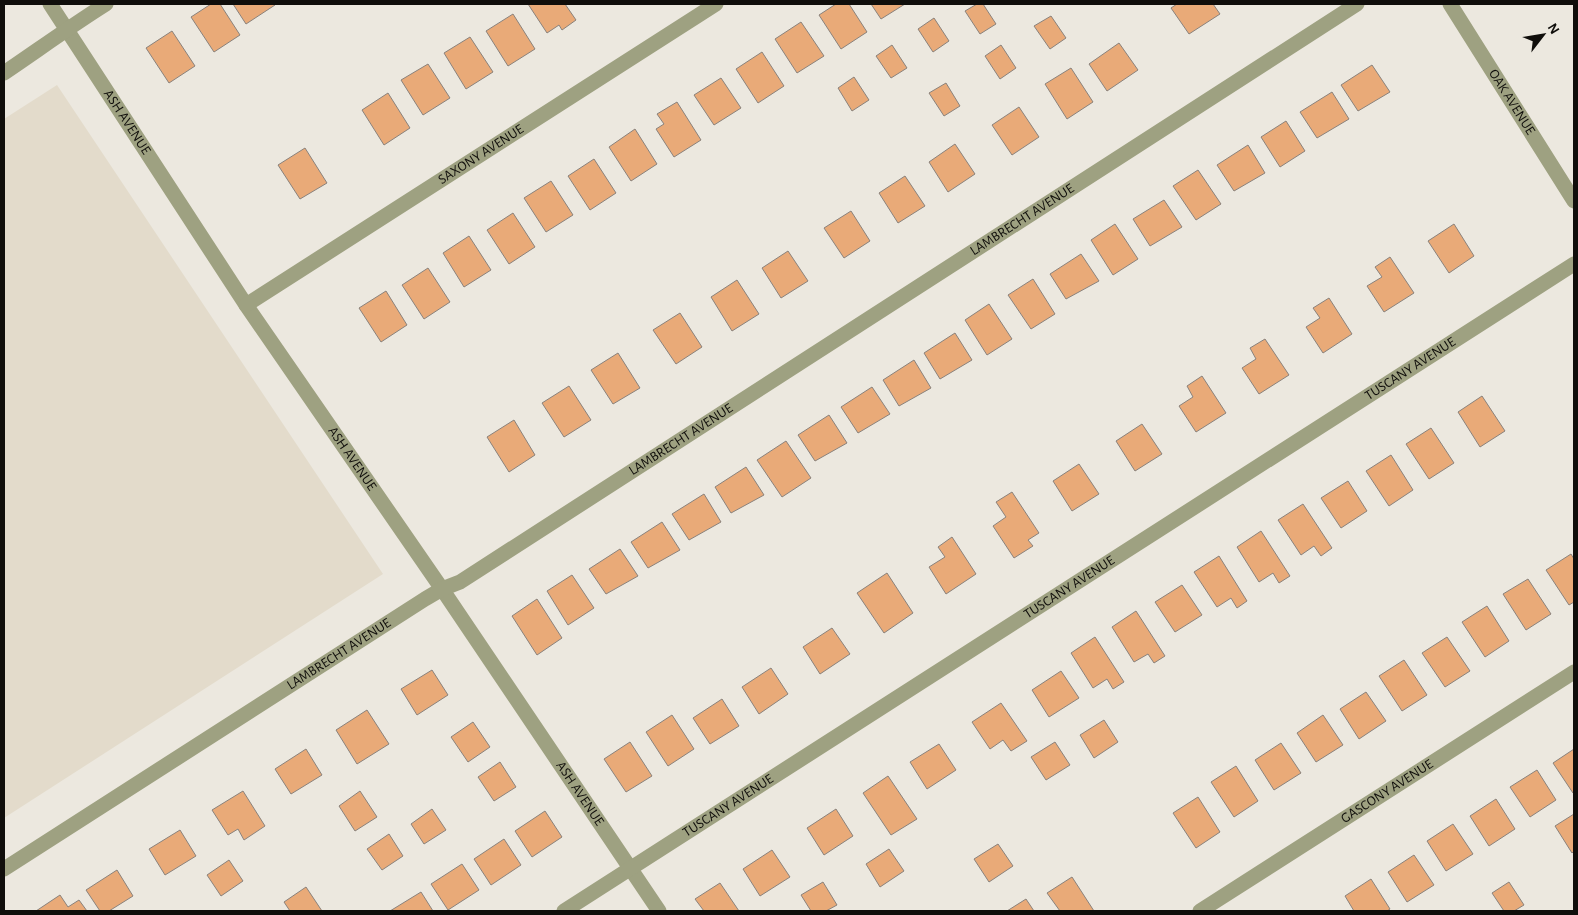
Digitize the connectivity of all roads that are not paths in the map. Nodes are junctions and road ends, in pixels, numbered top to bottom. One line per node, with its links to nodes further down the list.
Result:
1 (50, 4): 6 (street, ASH AVENUE)
2 (106, 4): 6 (street)
3 (716, 4): 10 (street, SAXONY AVENUE)
4 (1356, 4): 11 (street, LAMBRECHT AVENUE)
5 (1450, 4): 8 (street, OAK AVENUE)
6 (66, 29): 7 (street); 10 (street, ASH AVENUE)
7 (4, 73)
8 (1574, 201)
9 (1574, 264): 14 (street, TUSCANY AVENUE)
10 (246, 305): 11 (street, ASH AVENUE)
11 (442, 589): 13 (street, LAMBRECHT AVENUE); 14 (street, ASH AVENUE)
12 (1574, 672): 17 (street, GASCONY AVENUE)
13 (4, 869)
14 (630, 869): 15 (street, TUSCANY AVENUE); 16 (street, ASH AVENUE)
15 (564, 911)
16 (659, 911)
17 (1200, 911)

